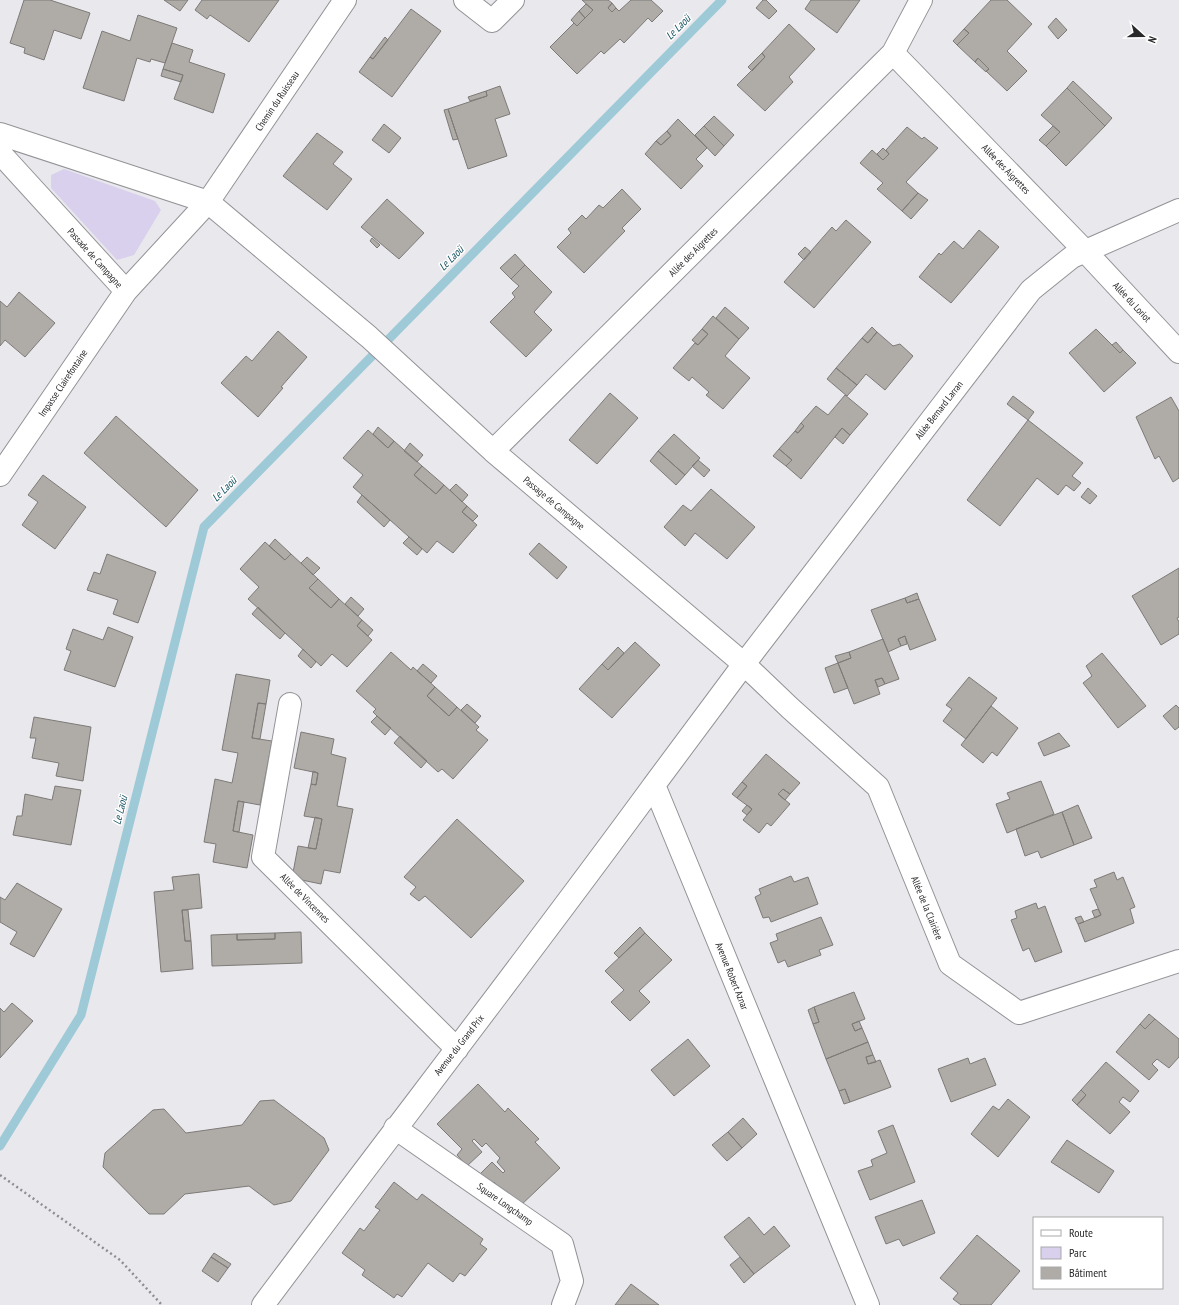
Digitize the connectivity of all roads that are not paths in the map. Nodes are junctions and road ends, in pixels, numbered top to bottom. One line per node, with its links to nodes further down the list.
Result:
1 (345, 0): 8 (street, Chemin du Ruisseau)
2 (465, 0): 3 (street)
3 (513, 0)
4 (921, 0): 5 (street, Allée des Aigrettes)
5 (894, 52): 10 (street, Allée des Aigrettes); 13 (street, Allée des Aigrettes)
6 (0, 134): 8 (street)
7 (0, 153): 11 (street, Passade de Campagne)
8 (208, 202): 11 (street, Passade de Campagne); 13 (street, Passage de Campagne)
9 (1179, 210): 10 (street, Allée Bernard Larran)
10 (1086, 251): 12 (street, Allée du Loriot); 15 (street, Allée Bernard Larran)
11 (126, 291): 14 (street, Impasse Clairefontaine)
12 (1179, 352)
13 (493, 452): 15 (street, Passage de Campagne)
14 (0, 475)
15 (744, 664): 17 (street); 18 (street, Allée de la Clairière)
16 (290, 704): 19 (street, Allée de Vincennes)
17 (654, 785): 19 (street, Avenue du Grand Prix); 23 (street, Avenue Robert Aznar)
18 (1179, 961)
19 (457, 1049): 20 (street, Avenue du Grand Prix)
20 (396, 1128): 21 (street, Avenue du Grand Prix); 22 (street, Square Longchamp)
21 (263, 1305)
22 (564, 1305)
23 (868, 1305)

